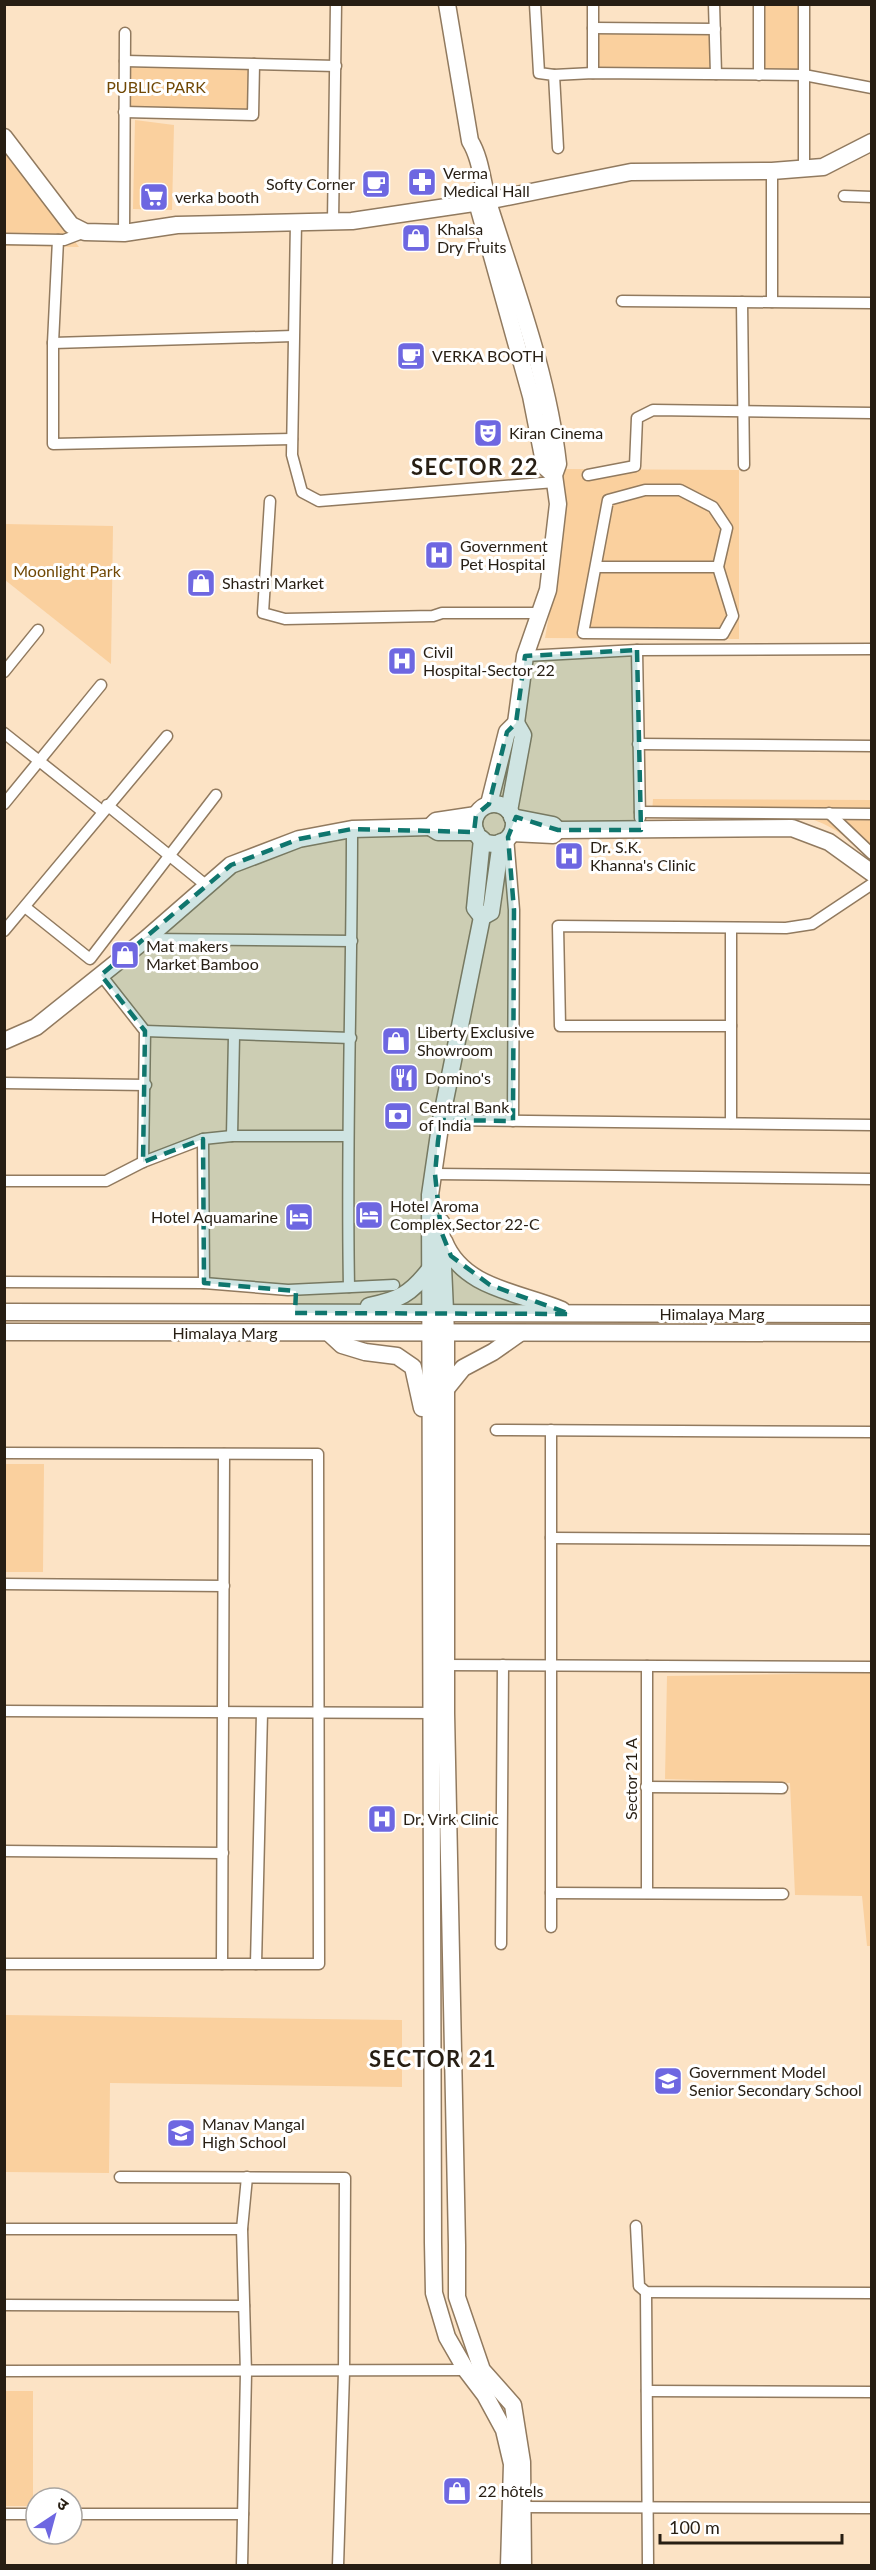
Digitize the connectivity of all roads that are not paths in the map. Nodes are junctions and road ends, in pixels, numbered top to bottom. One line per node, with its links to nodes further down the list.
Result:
1 (336, 4): 13 (street)
2 (447, 4): 28 (street)
3 (535, 4): 16 (street)
4 (593, 4): 8 (street)
5 (714, 4): 9 (street)
6 (759, 4): 17 (street)
7 (804, 4): 18 (street)
8 (593, 28): 9 (street); 14 (street)
9 (715, 29): 15 (street)
10 (125, 33): 11 (street)
11 (125, 61): 12 (street); 20 (street)
12 (254, 64): 13 (street); 20 (street)
13 (336, 66): 30 (street)
14 (593, 73): 15 (street); 16 (street)
15 (716, 74): 17 (street)
16 (554, 75): 23 (street)
17 (759, 75): 18 (street)
18 (804, 75): 19 (street); 24 (street)
19 (872, 88)
20 (124, 112): 32 (street)
21 (4, 137): 31 (street)
22 (872, 142): 24 (street)
23 (558, 148)
24 (804, 168): 25 (street)
25 (772, 171): 28 (street); 37 (street)
26 (844, 196): 27 (street)
27 (872, 197)
28 (482, 202): 30 (street); 46 (street)
29 (296, 222): 30 (street); 32 (street); 39 (street)
30 (333, 222)
31 (85, 232): 32 (street); 34 (street)
32 (124, 233)
33 (4, 239): 34 (street)
34 (58, 240): 40 (street)
35 (622, 301): 36 (street)
36 (742, 302): 37 (street); 41 (street)
37 (772, 302): 38 (street)
38 (872, 303)
39 (294, 336): 40 (street); 43 (street)
40 (53, 343): 43 (street)
41 (743, 411): 42 (street); 44 (street); 45 (street)
42 (872, 413)
43 (292, 440): 46 (street)
44 (744, 465)
45 (588, 475)
46 (554, 478): 50 (street)
47 (270, 501): 50 (street)
48 (596, 567): 49 (street); 49 (street); 49 (street)
49 (718, 567)
50 (540, 613): 54 (street)
51 (38, 630): 55 (street)
52 (872, 649): 53 (street)
53 (637, 650): 54 (street); 60 (street)
54 (525, 656): 57 (street)
55 (4, 672)
56 (101, 685): 62 (street)
57 (516, 723): 65 (street); 70 (street)
58 (4, 733): 62 (street)
59 (167, 736): 66 (street)
60 (638, 744): 61 (street); 67 (street)
61 (872, 746)
62 (39, 761): 64 (street); 66 (street)
63 (216, 795): 75 (street)
64 (4, 804)
65 (489, 804): 70 (street); 72 (street)
66 (105, 808): 75 (street); 79 (street)
67 (640, 812): 68 (street); 73 (street)
68 (829, 813): 69 (street); 74 (street)
69 (872, 814)
70 (508, 828): 72 (street); 73 (street); 80 (street); 94 (street)
71 (352, 829): 72 (street); 78 (street); 84 (street)
72 (478, 829): 80 (street)
73 (641, 830): 76 (street)
74 (872, 854)
75 (169, 855): 78 (street); 79 (street)
76 (872, 873)
77 (872, 884): 81 (street)
78 (207, 886): 83 (street)
79 (24, 907): 82 (street)
80 (482, 917): 93 (street)
81 (731, 928): 86 (street); 86 (street)
82 (4, 932)
83 (146, 939): 84 (street); 85 (street)
84 (352, 941): 89 (street)
85 (101, 975): 87 (street); 90 (street)
86 (731, 1026): 95 (street)
87 (145, 1031): 88 (street); 92 (street)
88 (234, 1036): 89 (street); 98 (street)
89 (351, 1038): 97 (street)
90 (4, 1041)
91 (4, 1083): 92 (street)
92 (146, 1085): 100 (street)
93 (441, 1120): 94 (street); 101 (street)
94 (513, 1121): 95 (street)
95 (731, 1123): 96 (street)
96 (872, 1125)
97 (347, 1136): 98 (street); 109 (street)
98 (232, 1137): 99 (street)
99 (203, 1139): 100 (street); 107 (street)
100 (144, 1162): 103 (street)
101 (435, 1174): 102 (street); 104 (street); 105 (street)
102 (872, 1179)
103 (4, 1181)
104 (441, 1231): 114 (street); 115 (street)
105 (430, 1269): 113 (street); 114 (street)
106 (4, 1282): 107 (street)
107 (204, 1283): 110 (street)
108 (394, 1285): 109 (street)
109 (349, 1287): 110 (street)
110 (296, 1290): 112 (street, Himalaya Marg)
111 (4, 1312): 112 (street, Himalaya Marg)
112 (295, 1313): 113 (street, Himalaya Marg)
113 (343, 1313): 114 (street, Himalaya Marg)
114 (438, 1313): 115 (street, Himalaya Marg); 119 (street)
115 (570, 1314): 116 (street, Himalaya Marg)
116 (872, 1314)
117 (4, 1332): 118 (street, Himalaya Marg)
118 (329, 1333): 119 (street, Himalaya Marg); 123 (street)
119 (438, 1333): 120 (street, Himalaya Marg); 122 (street); 123 (street)
120 (520, 1333): 121 (street, Himalaya Marg); 122 (street)
121 (872, 1333)
122 (446, 1389): 133 (street)
123 (430, 1425): 133 (street)
124 (496, 1430): 125 (street)
125 (551, 1430): 126 (street); 129 (street)
126 (872, 1432)
127 (4, 1454): 128 (street)
128 (224, 1454): 132 (street); 141 (street)
129 (551, 1538): 130 (street); 135 (street)
130 (872, 1540)
131 (4, 1584): 132 (street)
132 (224, 1586): 139 (street)
133 (439, 1665): 134 (street); 142 (street)
134 (503, 1665): 135 (street); 151 (street)
135 (551, 1665): 136 (street); 147 (street)
136 (647, 1666): 137 (street); 143 (street, Sector 21 A)
137 (872, 1667)
138 (4, 1711): 139 (street)
139 (224, 1713): 140 (street); 146 (street)
140 (261, 1713): 141 (street); 153 (street)
141 (318, 1713): 142 (street); 153 (street)
142 (439, 1713): 164 (street); 164 (street)
143 (646, 1787): 144 (street); 148 (street, Sector 21 A)
144 (782, 1788)
145 (4, 1851): 146 (street)
146 (223, 1853): 152 (street)
147 (551, 1893): 148 (street); 150 (street)
148 (647, 1893): 149 (street)
149 (783, 1894)
150 (551, 1927)
151 (501, 1944)
152 (222, 1964): 153 (street); 154 (street)
153 (256, 1964)
154 (4, 1965)
155 (120, 2177): 156 (street)
156 (246, 2177): 159 (street); 166 (street)
157 (636, 2226): 160 (street)
158 (4, 2229): 159 (street)
159 (242, 2229): 163 (street)
160 (646, 2292): 161 (street); 168 (street)
161 (872, 2293)
162 (4, 2305): 163 (street)
163 (244, 2306): 167 (street)
164 (474, 2370): 166 (street); 170 (street)
165 (4, 2371): 167 (street)
166 (344, 2372): 167 (street); 178 (street)
167 (246, 2373): 176 (street)
168 (647, 2391): 169 (street); 171 (street)
169 (872, 2392)
170 (516, 2507): 171 (street); 179 (street); 180 (street)
171 (647, 2507): 172 (street); 181 (street)
172 (872, 2508)
173 (4, 2514): 174 (street)
174 (24, 2514)
175 (84, 2514): 176 (street)
176 (243, 2514): 177 (street)
177 (242, 2565)
178 (338, 2565)
179 (508, 2565)
180 (523, 2565)
181 (648, 2565)

